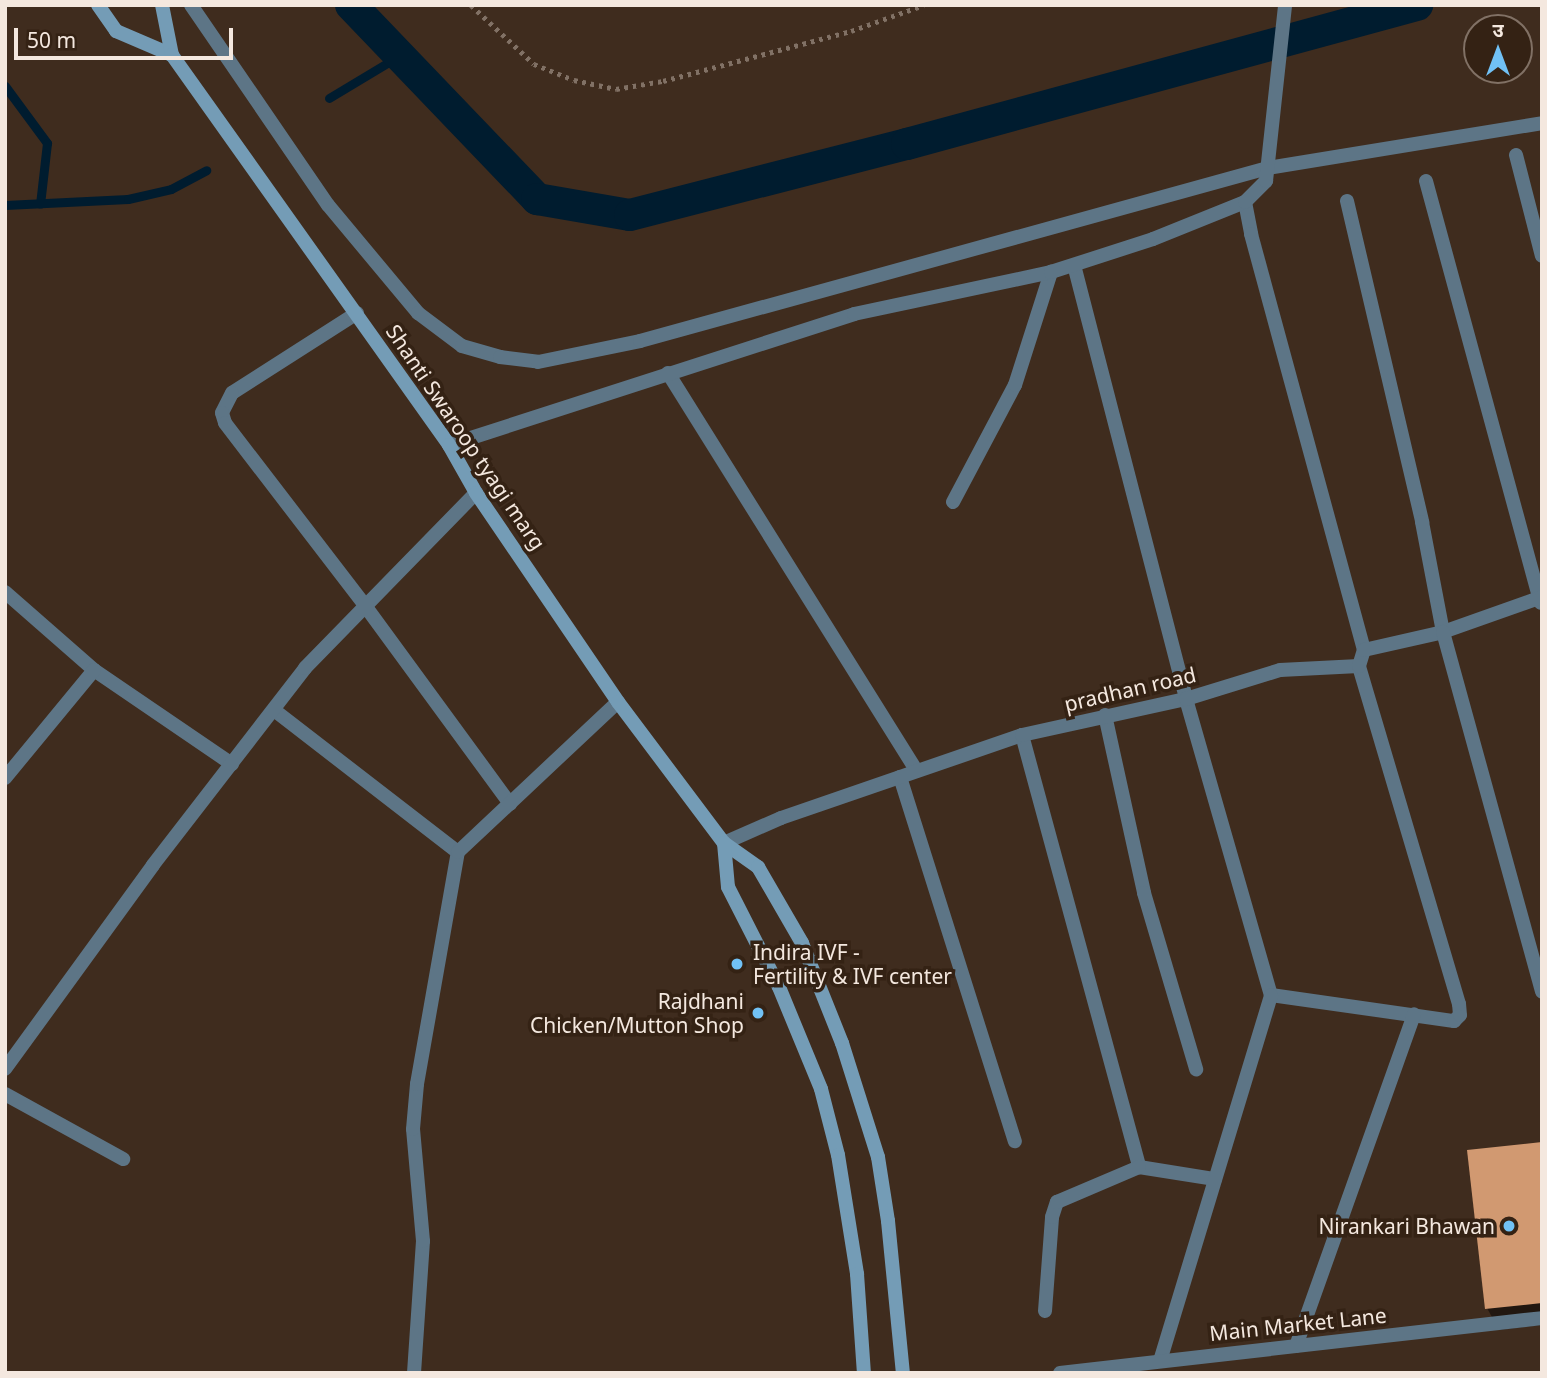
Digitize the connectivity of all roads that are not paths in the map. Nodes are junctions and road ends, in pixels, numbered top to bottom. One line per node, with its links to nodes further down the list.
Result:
1 (98, 5): 5 (main road)
2 (162, 5): 5 (main road, Shanti Swaroop tyagi marg)
3 (191, 5): 8 (street)
4 (1285, 5): 8 (street)
5 (172, 55): 15 (main road, Shanti Swaroop tyagi marg)
6 (1542, 123): 8 (street)
7 (1516, 155): 12 (street)
8 (1268, 168): 11 (street)
9 (1426, 181): 21 (street)
10 (1347, 201): 23 (street)
11 (1245, 202): 13 (street); 24 (street)
12 (1542, 256)
13 (1074, 265): 14 (street); 27 (street)
14 (1051, 272): 16 (street); 19 (street)
15 (357, 313): 17 (main road, Shanti Swaroop tyagi marg); 22 (street)
16 (668, 373): 17 (street); 33 (street)
17 (449, 445): 18 (main road, Shanti Swaroop tyagi marg)
18 (476, 493): 22 (street); 28 (main road, Shanti Swaroop tyagi marg)
19 (953, 502)
20 (5, 592): 26 (street)
21 (1541, 600): 23 (street)
22 (366, 607): 29 (street); 36 (street)
23 (1443, 632): 24 (street); 39 (street)
24 (1364, 650): 25 (street)
25 (1359, 666): 27 (street, pradhan road); 41 (street)
26 (94, 670): 32 (street); 35 (street)
27 (1186, 699): 30 (street, pradhan road); 40 (street)
28 (618, 702): 36 (street); 37 (main road, Shanti Swaroop tyagi marg)
29 (274, 710): 32 (street); 38 (street)
30 (1105, 715): 31 (street, pradhan road); 43 (street)
31 (1022, 735): 33 (street, pradhan road); 47 (street)
32 (232, 764): 42 (street)
33 (917, 771): 34 (street, pradhan road)
34 (900, 777): 37 (street, pradhan road); 45 (street)
35 (5, 779)
36 (510, 804): 38 (street)
37 (724, 843): 54 (main road); 55 (main road, Shanti Swaroop tyagi marg)
38 (458, 852): 53 (street)
39 (1542, 992)
40 (1271, 995): 41 (street); 48 (street)
41 (1414, 1014): 51 (street)
42 (5, 1069)
43 (1196, 1069)
44 (5, 1094): 46 (street)
45 (1015, 1141)
46 (123, 1159)
47 (1139, 1167): 48 (street); 49 (street)
48 (1215, 1180): 52 (street)
49 (1045, 1311)
50 (1542, 1318): 51 (street, Main Market Lane)
51 (1296, 1346): 52 (street, Main Market Lane)
52 (1160, 1361): 56 (street, Main Market Lane)
53 (414, 1373)
54 (864, 1373)
55 (903, 1373)
56 (1060, 1373)

